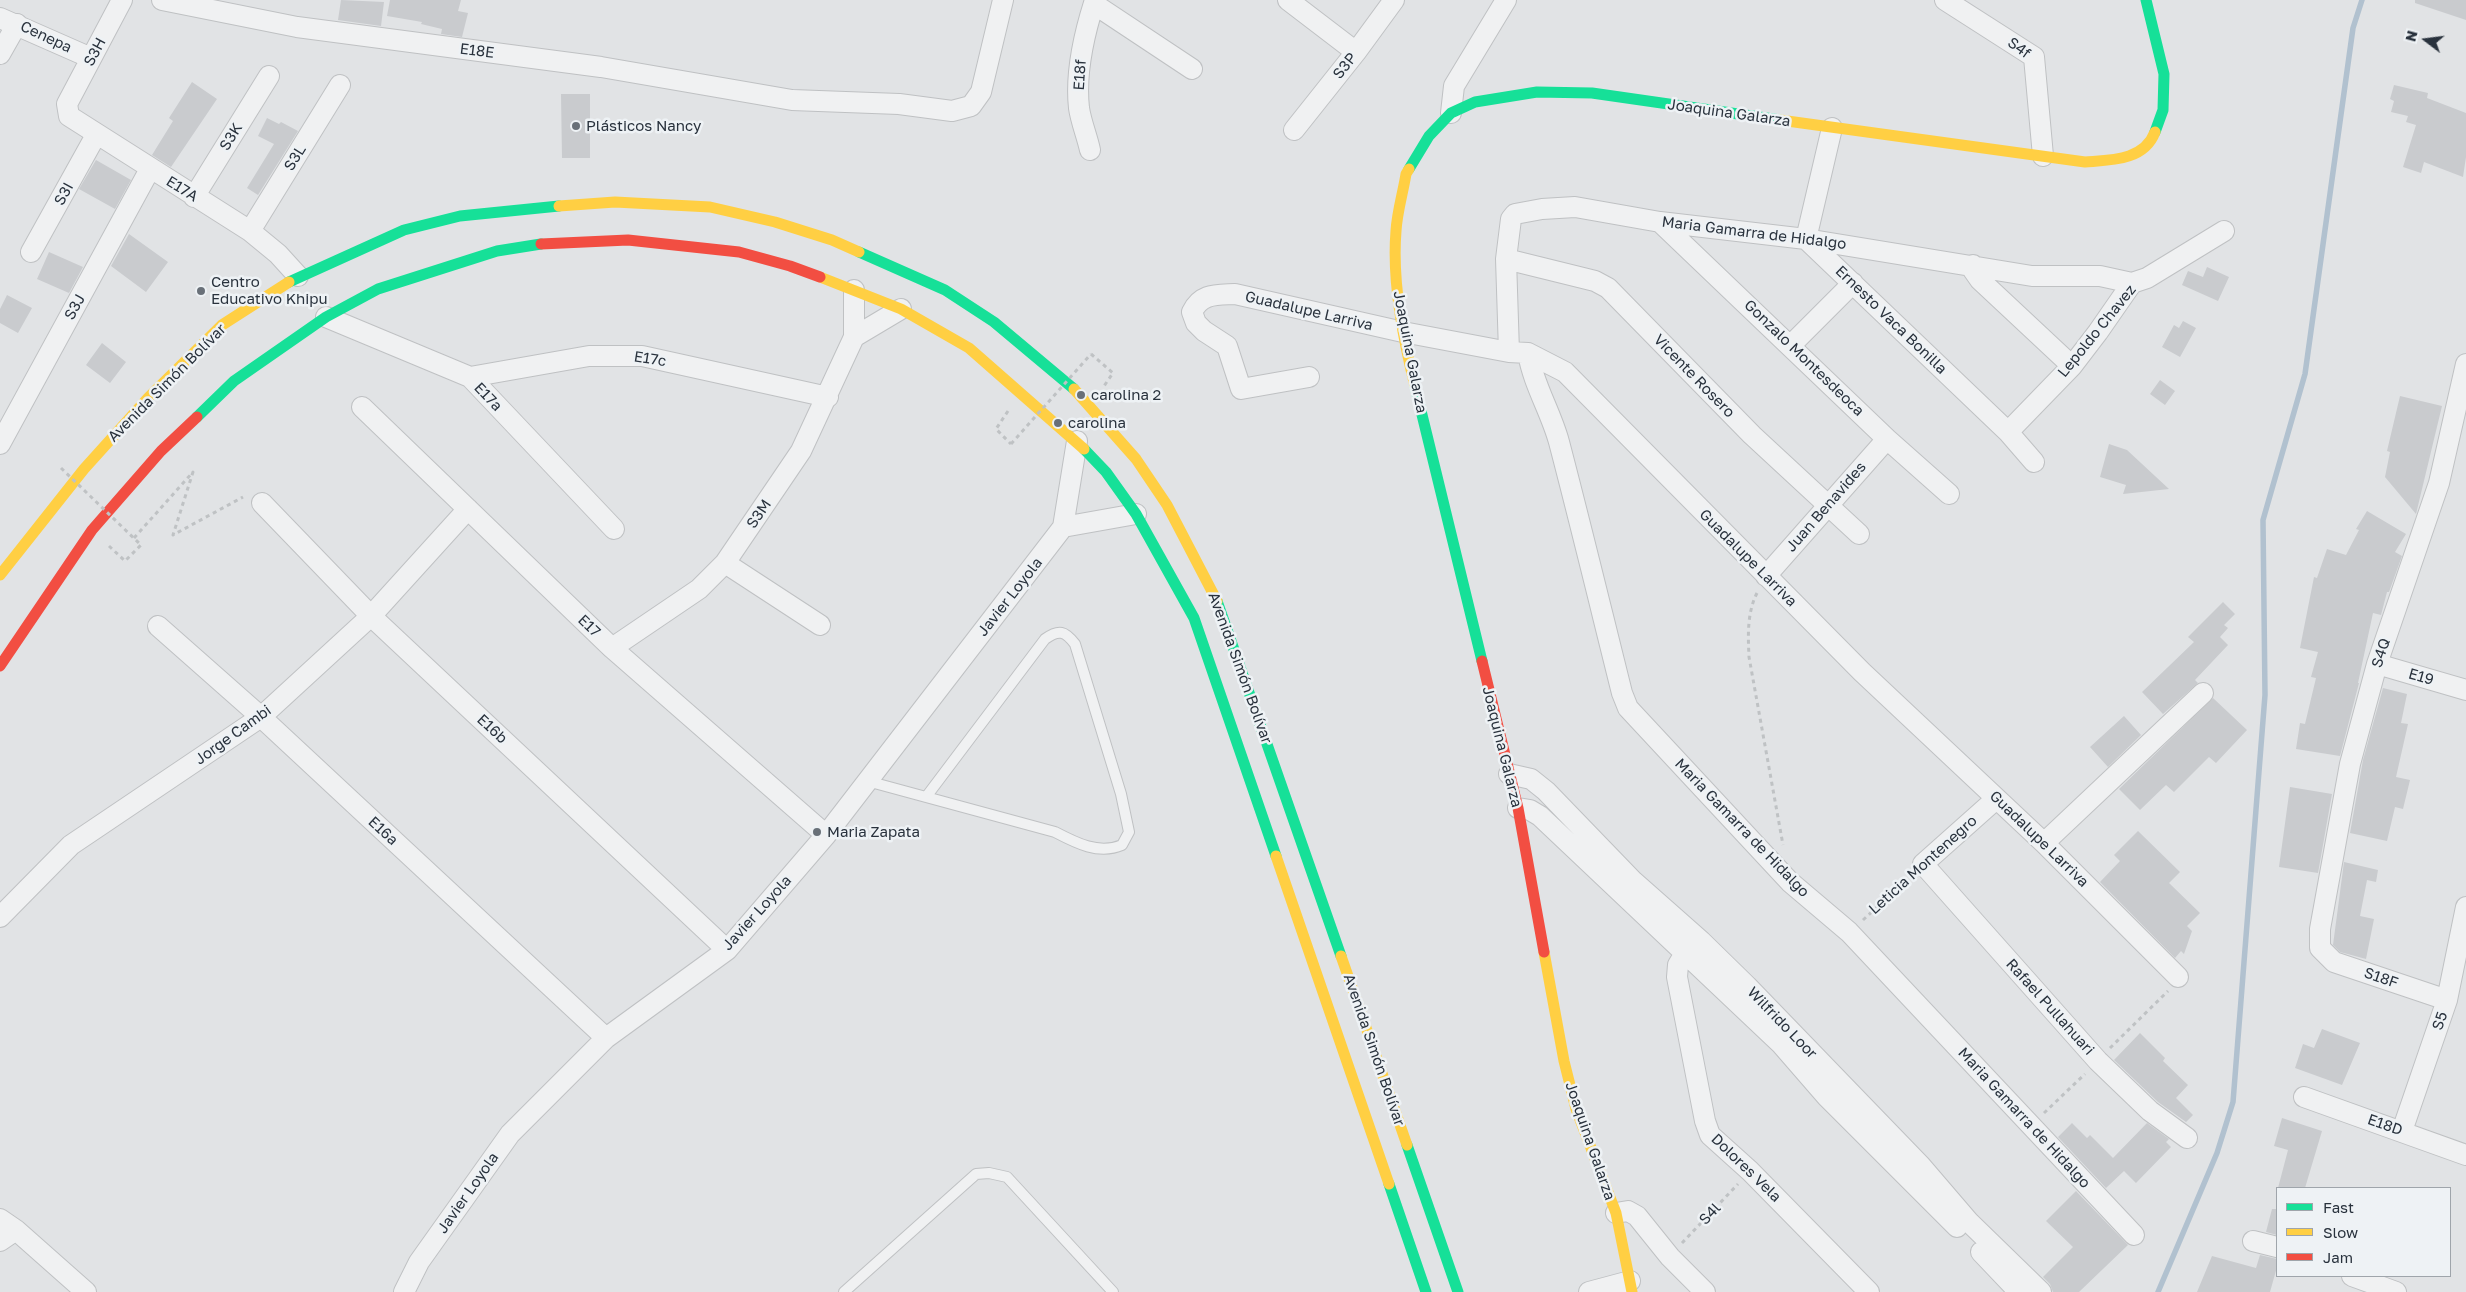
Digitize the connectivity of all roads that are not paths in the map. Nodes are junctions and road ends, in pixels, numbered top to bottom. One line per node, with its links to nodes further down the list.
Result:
1 (122, 0): 13 (street, S3H)
2 (162, 0): 3 (street, E18E)
3 (1003, 0)
4 (1288, 0): 11 (street)
5 (1394, 0): 11 (street, S3P)
6 (1506, 0): 18 (street)
7 (1945, 0): 23 (street, S4f)
8 (2146, 0): 23 (main road, Joaquina Galarza)
9 (1094, 2): 14 (street); 22 (street, E18f)
10 (8, 21): 12 (street); 13 (street, Cenepa)
11 (1356, 52): 20 (street, S3P)
12 (0, 54)
13 (91, 58): 17 (street, S3H)
14 (1192, 69)
15 (269, 76): 25 (street, S3K)
16 (340, 85): 27 (street, S3L)
17 (67, 104): 21 (street, E17A)
18 (1451, 113): 19 (main road, Joaquina Galarza); 39 (main road, Joaquina Galarza)
19 (1832, 128): 23 (main road, Joaquina Galarza); 29 (street)
20 (1294, 130)
21 (96, 135): 24 (street, E17A); 30 (street, S3I)
22 (1090, 150)
23 (2043, 156)
24 (150, 169): 25 (street, E17A); 52 (street, S3J)
25 (194, 197): 27 (street, E17A)
26 (1660, 222): 29 (street, Maria Gamarra de Hidalgo); 31 (street, Maria Gamarra de Hidalgo); 41 (street, Gonzalo Montesdeoca)
27 (250, 231): 33 (street, E17A)
28 (2224, 232): 35 (street, Lepoldo Chavez)
29 (1806, 239): 32 (street, Maria Gamarra de Hidalgo); 34 (street, Ernesto Vaca Bonilla)
30 (31, 252)
31 (1506, 259): 42 (street, Maria Gamarra de Hidalgo); 56 (street, Vicente Rosero)
32 (1973, 264): 35 (street, Maria Gamarra de Hidalgo); 44 (street)
33 (298, 276): 63 (main road, Avenida Simón Bolívar); 107 (main road, Avenida Simón Bolívar)
34 (1853, 283): 41 (street); 49 (street, Ernesto Vaca Bonilla)
35 (2132, 283): 44 (street, Lepoldo Chavez)
36 (854, 290): 37 (main road, Avenida Simón Bolívar); 38 (main road, Avenida Simón Bolívar); 40 (street, S3M)
37 (901, 309): 40 (street); 51 (main road, Avenida Simón Bolívar)
38 (326, 317): 45 (street, E17a); 70 (main road, Avenida Simón Bolívar)
39 (1403, 332): 42 (street, Guadalupe Larriva); 46 (street, Guadalupe Larriva); 74 (main road, Joaquina Galarza)
40 (854, 337): 47 (street, S3M)
41 (1791, 345): 50 (street, Gonzalo Montesdeoca)
42 (1519, 353): 64 (street, Guadalupe Larriva); 96 (street, Maria Gamarra de Hidalgo)
43 (2466, 364): 69 (street, S4Q)
44 (2072, 366): 49 (street, Lepoldo Chavez)
45 (470, 377): 47 (street, E17c); 60 (street, E17a)
46 (1309, 377)
47 (828, 397): 62 (street, S3M)
48 (362, 407): 57 (street, E17)
49 (2008, 432): 53 (street, Ernesto Vaca Bonilla)
50 (1887, 439): 54 (street, Gonzalo Montesdeoca); 56 (street, Juan Benavides)
51 (1077, 441): 58 (main road, Avenida Simón Bolívar); 59 (street, Javier Loyola)
52 (0, 444)
53 (2034, 462)
54 (1949, 494)
55 (262, 503): 65 (street, E16b)
56 (1828, 504): 61 (street, Vicente Rosero); 64 (street, Juan Benavides)
57 (468, 509): 65 (street, Jorge Cambi); 68 (street, E17)
58 (1136, 514): 59 (street); 106 (main road, Avenida Simón Bolívar)
59 (1064, 527): 75 (street, Javier Loyola)
60 (614, 529)
61 (1859, 534)
62 (726, 563): 66 (street); 68 (street, S3M)
63 (0, 576)
64 (1766, 576): 77 (street, Guadalupe Larriva)
65 (371, 616): 73 (street, Jorge Cambi); 85 (street, E16b)
66 (820, 625)
67 (158, 626): 73 (street, E16a)
68 (612, 648): 79 (street, E17)
69 (2377, 664): 71 (street, E19); 84 (street, S4Q)
70 (0, 666)
71 (2466, 690)
72 (2203, 693): 80 (street)
73 (260, 718): 83 (street, Jorge Cambi); 89 (street, E16a)
74 (1509, 774): 78 (main road, Joaquina Galarza); 112 (street, Wilfrido Loor)
75 (867, 781): 76 (lane); 79 (street, Javier Loyola)
76 (926, 797): 76 (lane)
77 (1996, 799): 80 (street, Guadalupe Larriva); 81 (street, Leticia Montenegro)
78 (1518, 808): 86 (street, Wilfrido Loor); 94 (main road, Joaquina Galarza)
79 (826, 835): 85 (street, Javier Loyola)
80 (2044, 843): 87 (street, Guadalupe Larriva)
81 (1923, 864): 92 (street, Rafael Pullahuari)
82 (2466, 907): 88 (street, S5)
83 (0, 917)
84 (2320, 948): 88 (street, S18F)
85 (727, 950): 89 (street, Javier Loyola)
86 (1684, 955): 110 (street, Dolores Vela); 111 (street, Wilfrido Loor)
87 (2178, 977)
88 (2447, 1000): 91 (street, S5)
89 (606, 1038): 103 (street, Javier Loyola)
90 (2304, 1097): 91 (street, E18D)
91 (2402, 1131): 93 (street, E18D)
92 (2187, 1138)
93 (2466, 1155)
94 (1616, 1213): 101 (main road, Joaquina Galarza); 109 (street)
95 (5, 1230): 102 (street)
96 (2134, 1235)
97 (2254, 1241): 98 (street)
98 (2276, 1246)
99 (2351, 1277): 113 (street)
100 (2354, 1277): 114 (street)
101 (1631, 1286): 108 (street)
102 (86, 1292)
103 (404, 1292)
104 (844, 1292): 105 (lane)
105 (1114, 1292)
106 (1426, 1292)
107 (1458, 1292)
108 (1589, 1292)
109 (1705, 1292)
110 (1869, 1292)
111 (2019, 1292)
112 (2041, 1292)
113 (2345, 1292)
114 (2396, 1292)

